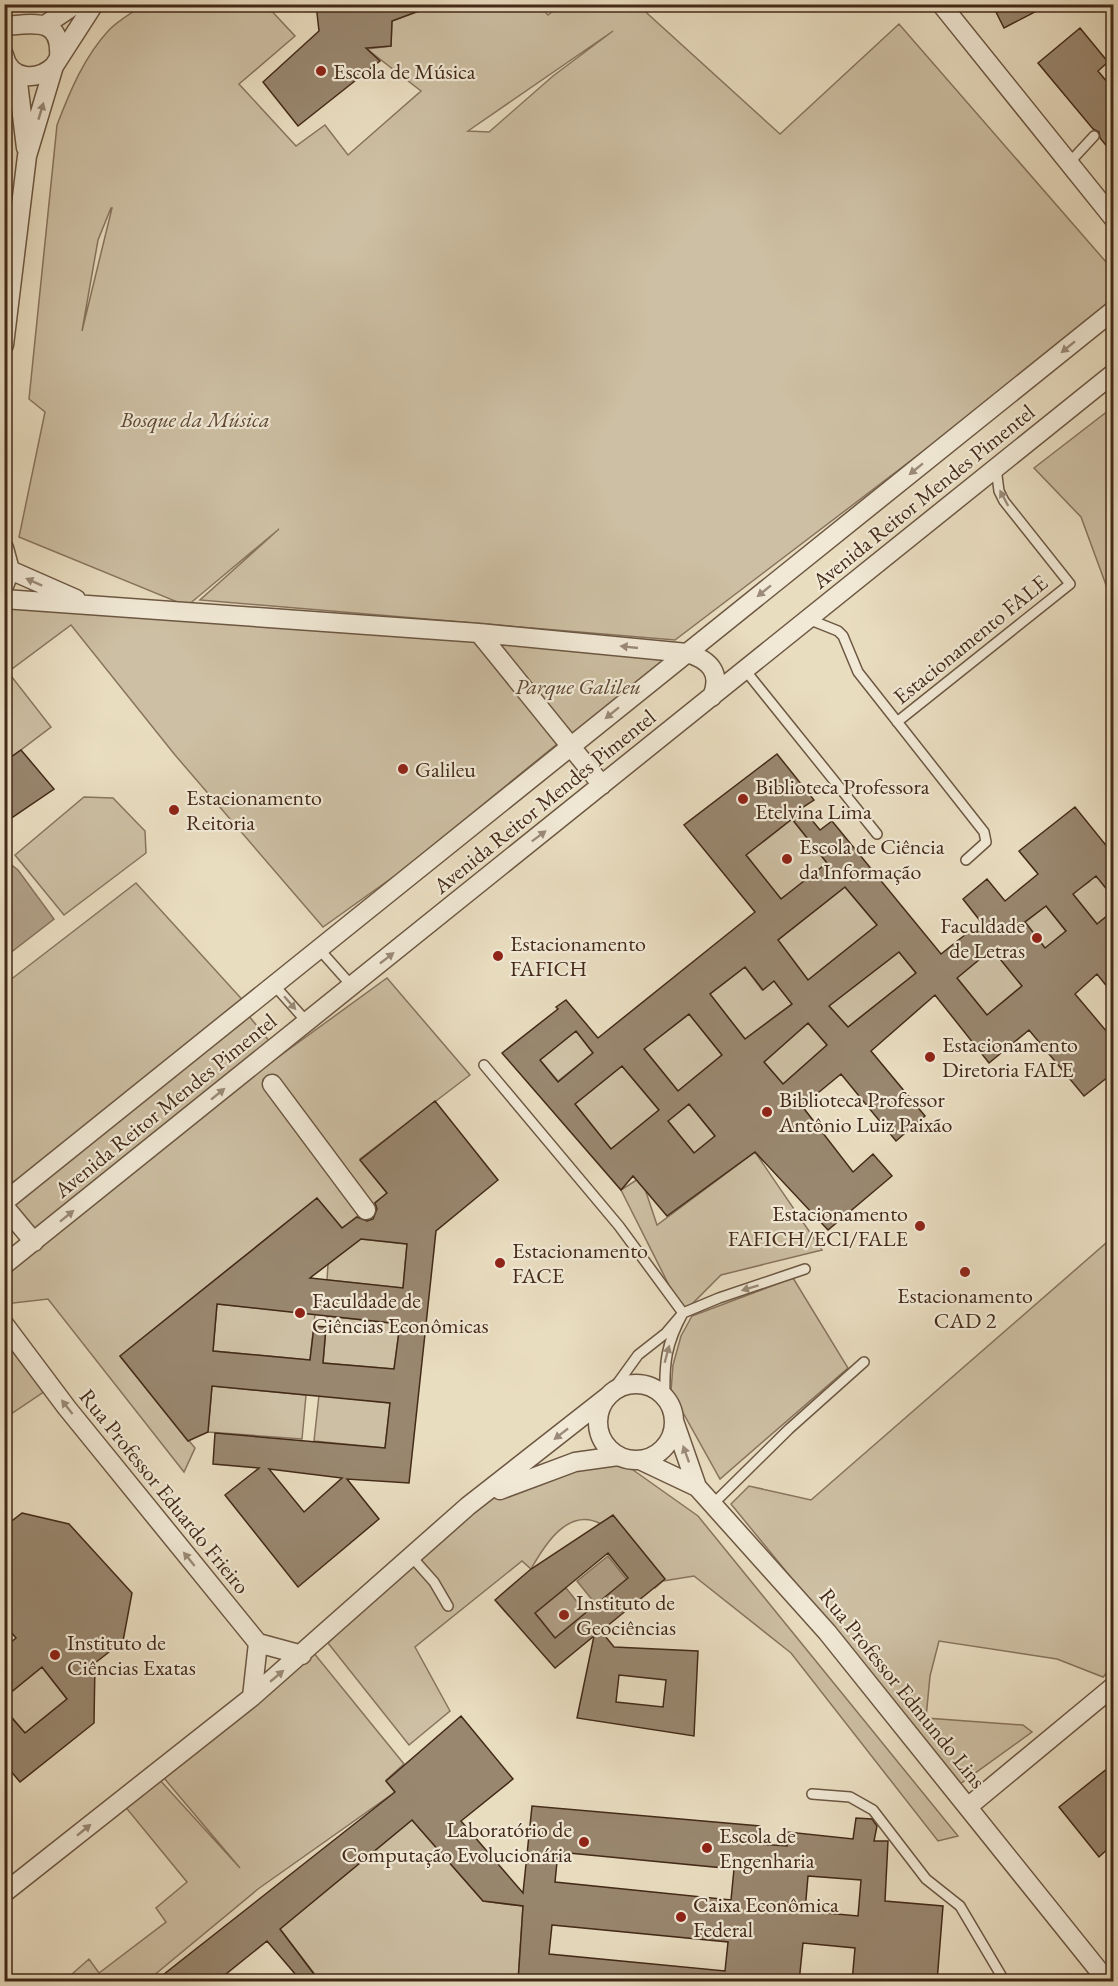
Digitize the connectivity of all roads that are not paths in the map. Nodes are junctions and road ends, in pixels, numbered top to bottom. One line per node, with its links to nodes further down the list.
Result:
1 (76, 4): 4 (street)
2 (94, 4): 7 (street)
3 (941, 4): 11 (street)
4 (45, 25): 5 (street); 7 (street)
5 (11, 26): 6 (street)
6 (4, 44)
7 (56, 61): 8 (street); 10 (street, one-way to 7)
8 (9, 65): 10 (street)
9 (1095, 136): 11 (lane)
10 (27, 156): 14 (street)
11 (1069, 163): 12 (street)
12 (1113, 219)
13 (1113, 310): 22 (street, Avenida Reitor Mendes Pimentel, one-way to 22)
14 (4, 345)
15 (1113, 373): 16 (street, Avenida Reitor Mendes Pimentel)
16 (996, 468): 20 (street, Avenida Reitor Mendes Pimentel); 25 (lane, Estacionamento FALE, one-way to 16)
17 (7, 562): 19 (street, one-way to 17)
18 (4, 599): 19 (street)
19 (98, 606): 21 (street)
20 (808, 619): 23 (street, Avenida Reitor Mendes Pimentel); 25 (lane)
21 (479, 633): 22 (street, one-way to 21); 26 (street)
22 (687, 653): 24 (street); 26 (street, Avenida Reitor Mendes Pimentel, one-way to 26)
23 (745, 670): 24 (street, Avenida Reitor Mendes Pimentel); 28 (lane)
24 (712, 697): 27 (street, Avenida Reitor Mendes Pimentel)
25 (897, 722): 29 (lane)
26 (571, 747): 27 (street); 30 (street, Avenida Reitor Mendes Pimentel)
27 (602, 785): 32 (street, Avenida Reitor Mendes Pimentel, one-way to 27)
28 (877, 834)
29 (966, 860)
30 (319, 949): 31 (street, Avenida Reitor Mendes Pimentel); 32 (lane)
31 (274, 985): 33 (lane, one-way to 33); 36 (street, Avenida Reitor Mendes Pimentel)
32 (351, 986): 33 (street, Avenida Reitor Mendes Pimentel)
33 (306, 1021): 38 (street, Avenida Reitor Mendes Pimentel, one-way to 33)
34 (484, 1065): 41 (lane)
35 (272, 1084): 37 (street)
36 (4, 1204): 38 (street)
37 (366, 1210)
38 (34, 1242): 39 (street, Avenida Reitor Mendes Pimentel)
39 (4, 1266)
40 (805, 1269): 41 (lane, one-way to 41)
41 (683, 1313): 44 (lane); 45 (lane, one-way to 41)
42 (4, 1324): 54 (street, Rua Professor Eduardo Frieiro, one-way to 42)
43 (864, 1362): 51 (lane)
44 (610, 1394): 45 (street); 47 (street); 50 (street, one-way to 50)
45 (665, 1398): 46 (street)
46 (674, 1421): 48 (street); 49 (street, Rua Professor Edmundo Lins, one-way to 46)
47 (618, 1456): 48 (street); 50 (street)
48 (640, 1460): 49 (street)
49 (698, 1487): 51 (street, Rua Professor Edmundo Lins)
50 (479, 1499): 52 (street)
51 (713, 1504): 59 (street, Rua Professor Edmundo Lins)
52 (410, 1555): 53 (lane); 55 (street)
53 (448, 1606)
54 (258, 1643): 55 (street); 57 (street)
55 (302, 1655): 57 (street, one-way to 55)
56 (1113, 1686): 59 (street)
57 (252, 1697): 60 (street, one-way to 57)
58 (812, 1794): 61 (lane)
59 (969, 1806): 62 (street, Rua Professor Edmundo Lins)
60 (4, 1893)
61 (1005, 1982)
62 (1108, 1982)

